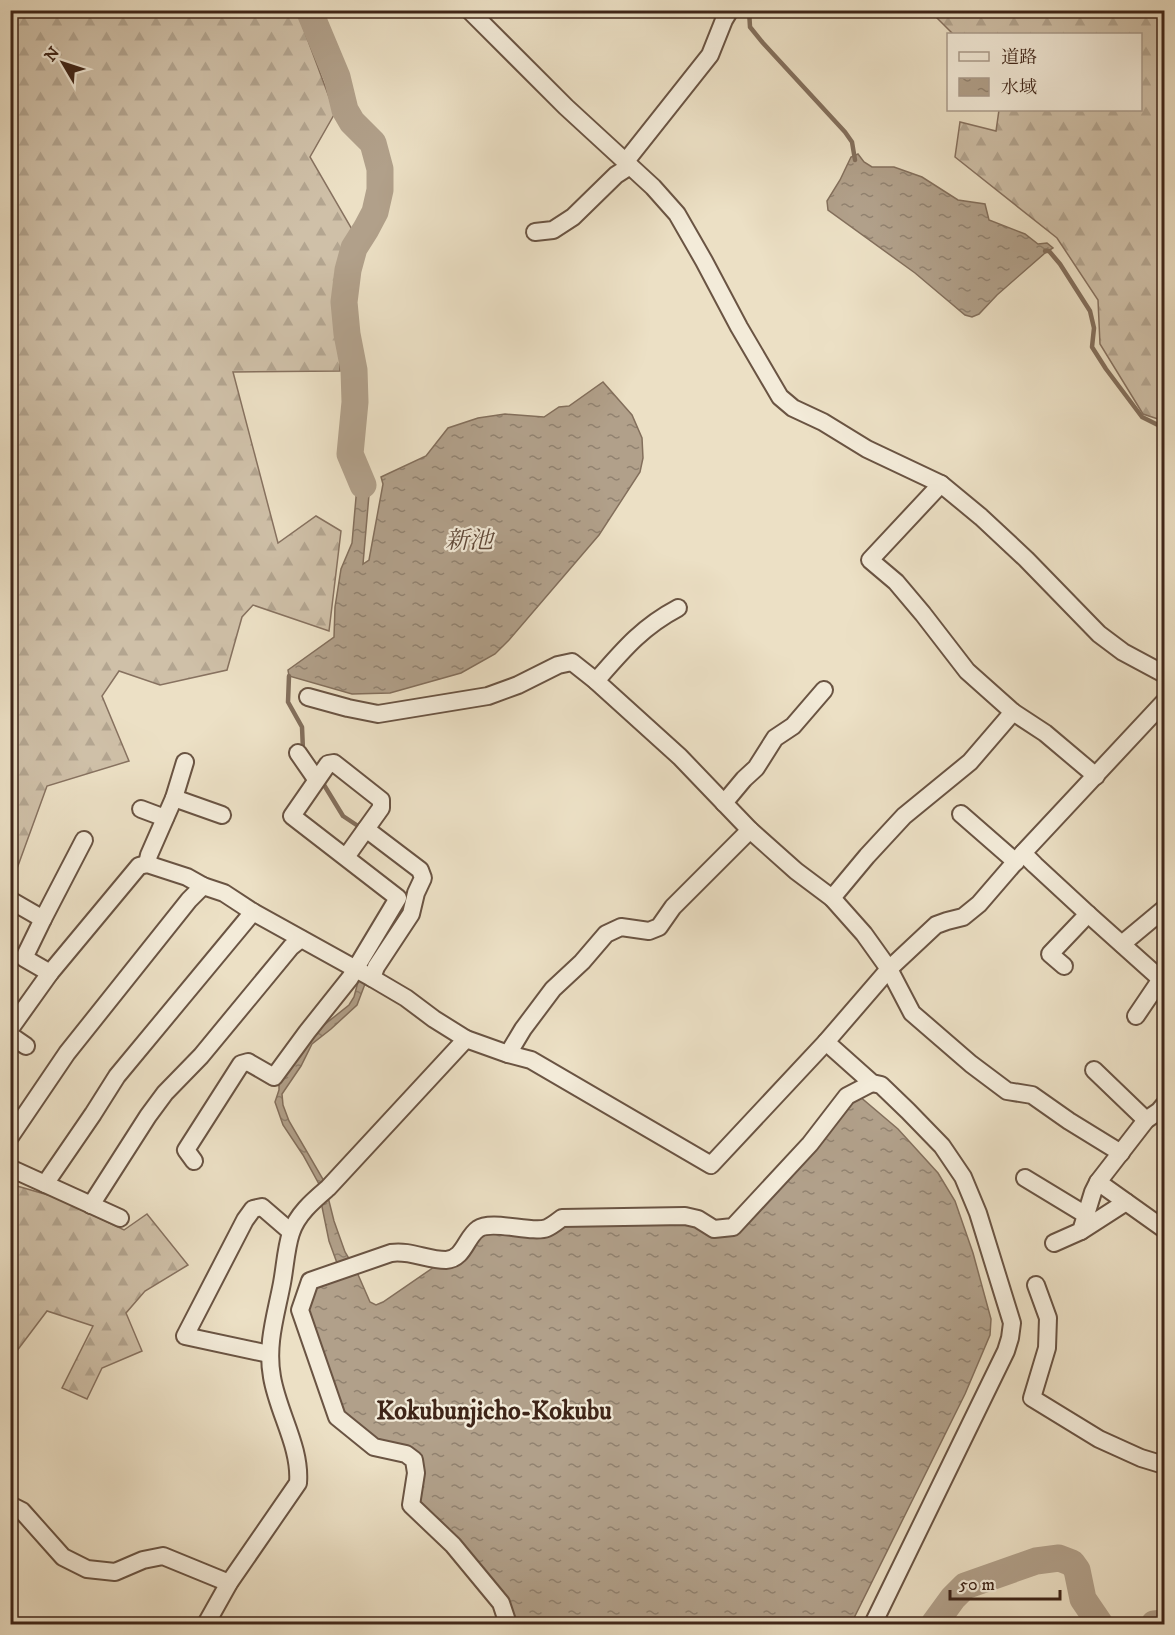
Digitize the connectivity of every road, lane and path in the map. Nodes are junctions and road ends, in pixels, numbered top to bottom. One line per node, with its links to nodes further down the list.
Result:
1 (469, 10): 3 (street)
2 (730, 10): 3 (street)
3 (628, 163): 4 (street); 5 (street)
4 (535, 232)
5 (941, 484): 7 (street); 12 (street)
6 (678, 608): 8 (street)
7 (1164, 674)
8 (596, 681): 10 (street); 18 (street)
9 (824, 690): 18 (street)
10 (308, 697)
11 (1164, 702): 15 (street)
12 (1013, 712): 15 (street); 30 (street)
13 (298, 753): 16 (street)
14 (185, 762): 17 (street)
15 (1096, 776): 27 (street)
16 (316, 779): 23 (street); 26 (street)
17 (174, 798): 21 (street); 22 (street)
18 (724, 803): 24 (street)
19 (141, 809): 22 (street)
20 (961, 814): 27 (street)
21 (222, 815)
22 (165, 818): 28 (street)
23 (366, 830): 26 (street); 41 (street)
24 (750, 830): 30 (street); 49 (street)
25 (84, 840): 35 (street)
26 (346, 857): 41 (street)
27 (1019, 857): 34 (street); 39 (street)
28 (147, 864): 29 (street); 40 (street)
29 (203, 886): 33 (street); 54 (street)
30 (832, 898): 39 (street)
31 (10, 900): 35 (street)
32 (1164, 909): 37 (street)
33 (253, 912): 36 (street); 60 (street)
34 (1088, 914): 37 (street); 38 (street)
35 (43, 919): 40 (street)
36 (301, 939): 41 (street); 62 (street)
37 (1122, 944): 42 (street)
38 (1064, 966)
39 (889, 969): 47 (street); 55 (street)
40 (50, 973): 44 (street)
41 (364, 973): 46 (street); 56 (street)
42 (1163, 981): 43 (street)
43 (1136, 1016)
44 (10, 1029)
45 (10, 1035): 48 (street)
46 (466, 1038): 49 (street); 66 (street)
47 (826, 1042): 49 (street); 51 (street)
48 (26, 1046)
49 (508, 1054)
50 (1094, 1070): 53 (street)
51 (872, 1083): 73 (street); 75 (street)
52 (1164, 1105): 53 (street)
53 (1146, 1120): 55 (street)
54 (10, 1137)
55 (1121, 1153): 59 (street)
56 (194, 1161)
57 (10, 1168): 60 (street)
58 (1025, 1178): 64 (street)
59 (1098, 1182): 61 (street); 64 (street)
60 (45, 1184): 62 (street)
61 (1126, 1202): 64 (street); 65 (street)
62 (91, 1206): 63 (street)
63 (120, 1218)
64 (1083, 1223): 67 (street)
65 (1164, 1229)
66 (291, 1232): 69 (street); 69 (street)
67 (1054, 1243)
68 (1036, 1285): 70 (street)
69 (269, 1354): 72 (street)
70 (1164, 1465)
71 (10, 1505): 72 (street)
72 (230, 1583): 74 (street)
73 (508, 1623)
74 (206, 1624)
75 (873, 1624)

